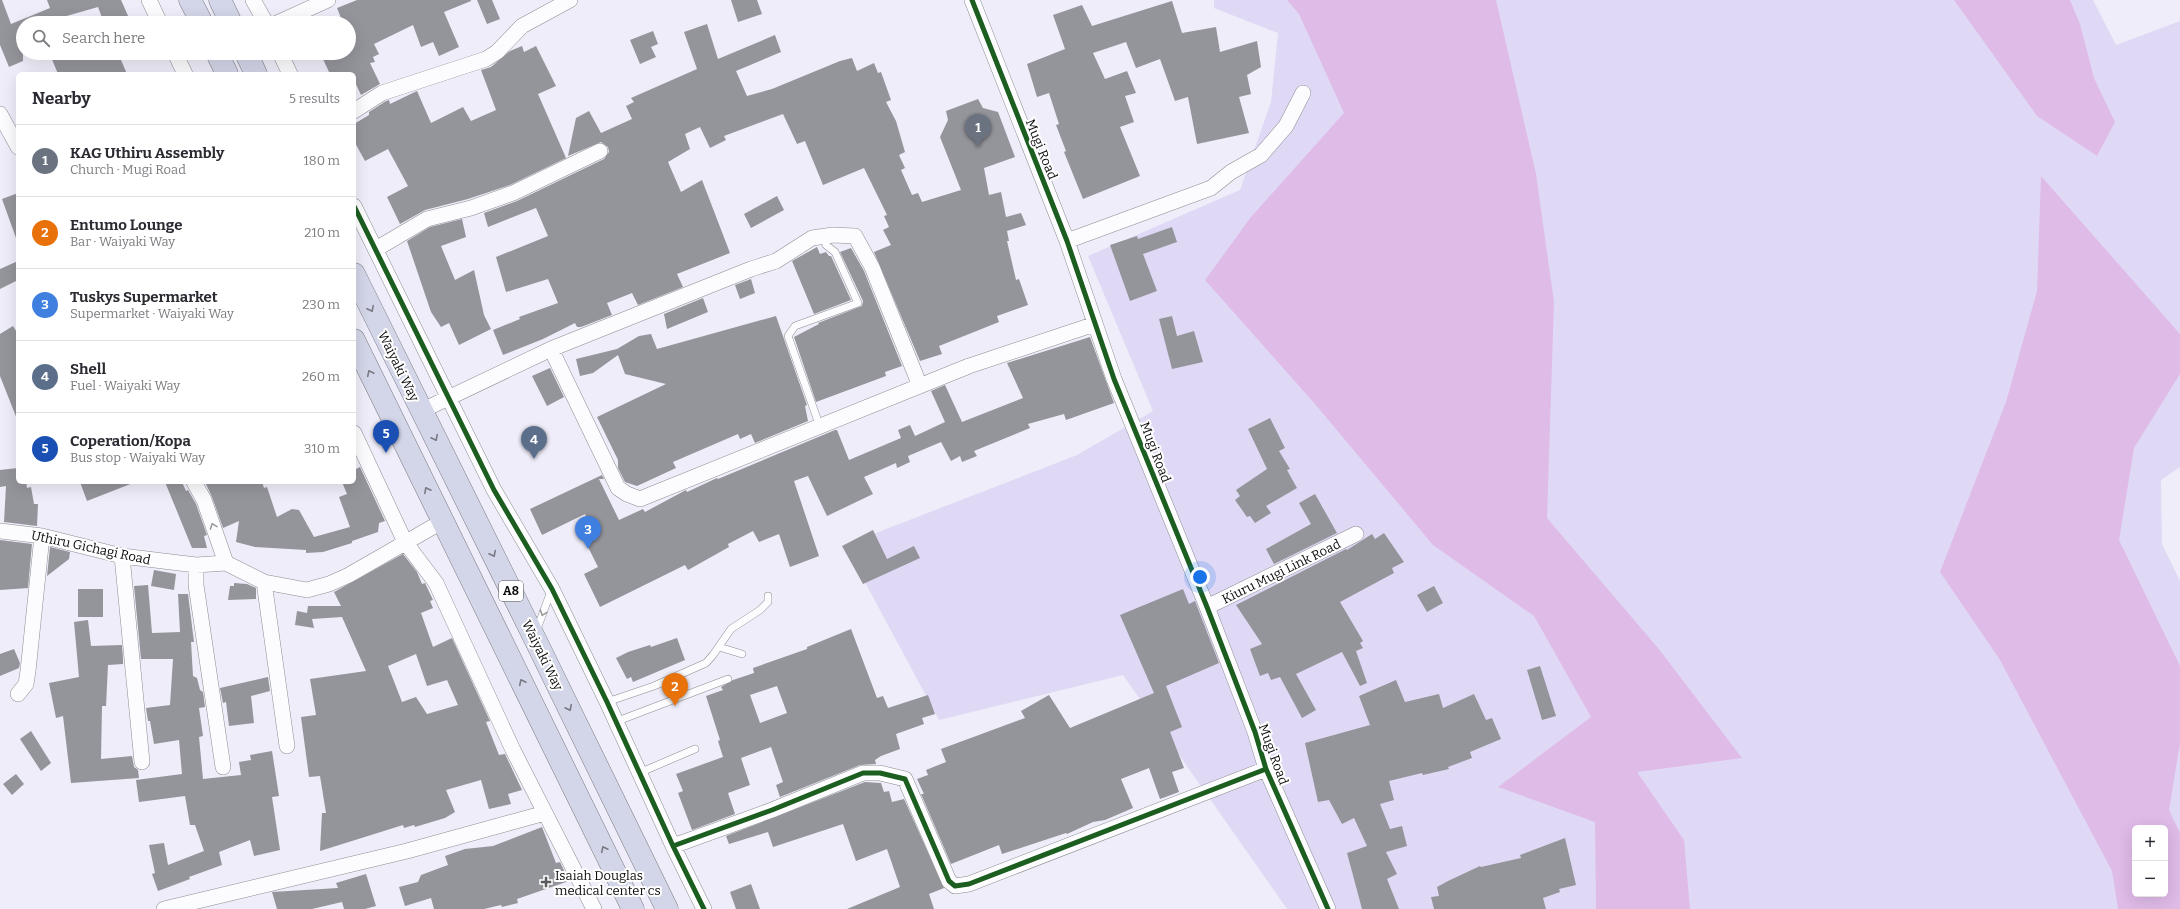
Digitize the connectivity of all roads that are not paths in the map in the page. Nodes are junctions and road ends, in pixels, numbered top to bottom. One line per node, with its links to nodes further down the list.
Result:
1 (149, 0): 8 (street)
2 (190, 0): 9 (highway)
3 (220, 0): 10 (highway)
4 (253, 0): 11 (street)
5 (328, 0): 12 (street)
6 (570, 0): 22 (street)
7 (973, 0): 27 (street, Mugi Road)
8 (157, 16)
9 (198, 16)
10 (228, 16)
11 (262, 16)
12 (293, 16)
13 (178, 60): 17 (street)
14 (220, 60): 18 (highway)
15 (249, 60): 19 (highway)
16 (283, 60): 20 (street)
17 (184, 72)
18 (226, 72)
19 (255, 72)
20 (289, 72)
21 (1303, 93): 27 (street)
22 (356, 110)
23 (0, 114): 24 (street)
24 (16, 143)
25 (600, 151): 29 (street)
26 (356, 210): 29 (street)
27 (1068, 241): 31 (street, Mugi Road)
28 (826, 245): 37 (lane)
29 (376, 249): 35 (street)
30 (356, 278): 36 (highway, Waiyaki Way / A8, one-way to 36)
31 (1095, 324): 34 (street); 51 (street, Mugi Road)
32 (356, 344): 40 (highway, A8, one-way to 32)
33 (551, 349): 34 (street); 35 (street); 37 (street)
34 (920, 386): 37 (street)
35 (449, 399): 36 (street); 49 (street)
36 (421, 411): 52 (highway, Waiyaki Way / A8, one-way to 52)
37 (820, 427)
38 (356, 437): 44 (street)
39 (195, 484): 46 (street, one-way to 39)
40 (443, 521): 44 (street); 69 (highway, A8, one-way to 40)
41 (0, 531): 43 (street, Uthiru Gichagi Road)
42 (1356, 534): 51 (street, Kiuru Mugi Link Road)
43 (42, 536): 45 (street, Uthiru Gichagi Road); 56 (street)
44 (405, 542): 48 (street); 65 (street)
45 (122, 556): 47 (street, Uthiru Gichagi Road); 61 (street)
46 (226, 562): 47 (street, Uthiru Gichagi Road); 48 (street)
47 (196, 565): 62 (street)
48 (264, 582): 59 (street)
49 (552, 589): 52 (lane, one-way to 52); 57 (street)
50 (768, 596): 53 (lane)
51 (1207, 607): 63 (street, Mugi Road)
52 (534, 637): 70 (highway, Waiyaki Way / A8, one-way to 70)
53 (719, 647): 54 (lane); 57 (lane)
54 (742, 654)
55 (728, 679): 58 (lane)
56 (18, 694)
57 (607, 702): 58 (street)
58 (615, 722): 64 (street)
59 (287, 746)
60 (695, 749): 64 (lane)
61 (142, 762)
62 (223, 767)
63 (1266, 769): 66 (street); 72 (street, Mugi Road)
64 (639, 773): 66 (street)
65 (545, 813): 67 (street); 68 (street)
66 (673, 846): 71 (street)
67 (588, 907)
68 (164, 909)
69 (634, 909)
70 (667, 909)
71 (704, 909)
72 (1328, 909)

